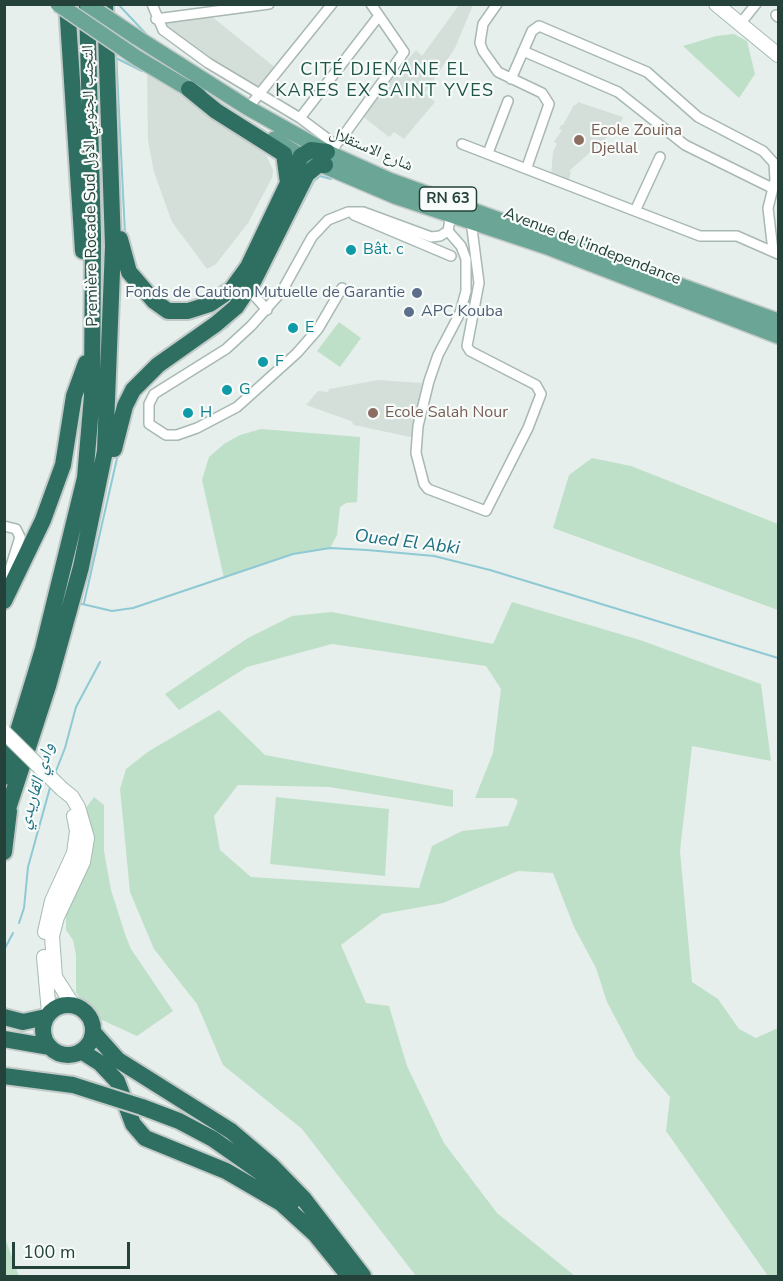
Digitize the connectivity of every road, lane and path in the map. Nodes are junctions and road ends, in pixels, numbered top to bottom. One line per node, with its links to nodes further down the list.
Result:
1 (58, 4): 21 (main road, شارع الاستقلال / RN 63, bridge)
2 (67, 4): 45 (highway)
3 (87, 4): 24 (main road, شارع الاستقلال / RN 63, bridge); 45 (highway, Première Rocade Sud التجنب الجنوبي الأول)
4 (105, 4): 19 (highway, Première Rocade Sud التجنب الجنوبي الأول)
5 (152, 4): 14 (street)
6 (269, 4): 14 (street)
7 (332, 4): 22 (street)
8 (371, 4): 13 (street)
9 (497, 4): 20 (street)
10 (716, 4): 15 (street)
11 (728, 4): 15 (street)
12 (756, 4): 15 (street)
13 (378, 17): 25 (street); 28 (street)
14 (156, 19): 22 (street)
15 (743, 21): 16 (street); 18 (street)
16 (778, 45)
17 (523, 51): 20 (street); 32 (street); 32 (street)
18 (778, 55)
19 (107, 70): 31 (highway); 49 (highway, Première Rocade Sud التجنب الجنوبي الأول)
20 (511, 79): 30 (street)
21 (189, 89): 28 (main road, شارع الاستقلال / RN 63); 31 (highway)
22 (260, 93): 24 (street); 25 (street)
23 (508, 101): 27 (street)
24 (248, 108): 28 (main road, شارع الاستقلال / RN 63)
25 (300, 118): 28 (street)
26 (462, 144): 27 (street)
27 (488, 153): 30 (street)
28 (316, 155): 31 (highway); 35 (main road, Avenue de l'independance / RN 63); 41 (highway); 43 (main road, شارع الاستقلال / RN 63)
29 (660, 157): 33 (street)
30 (527, 167): 33 (street)
31 (288, 183)
32 (772, 188): 38 (street)
33 (635, 211): 38 (street)
34 (348, 212): 37 (street); 39 (street); 42 (street)
35 (451, 214): 36 (main road, Avenue de l'independance / RN 63); 37 (street)
36 (471, 221): 37 (street); 44 (main road, Avenue de l'independance / RN 63)
37 (448, 231)
38 (776, 253)
39 (452, 256)
40 (342, 288): 42 (street)
41 (254, 292): 42 (street); 49 (highway)
42 (267, 310)
43 (778, 321)
44 (778, 336)
45 (90, 352): 48 (highway); 51 (highway, Première Rocade Sud التجنب الجنوبي الأول)
46 (4, 526): 47 (street)
47 (4, 577)
48 (4, 601)
49 (60, 640): 53 (highway, Première Rocade Sud التجنب الجنوبي الأول)
50 (4, 732): 52 (street, bridge)
51 (4, 777)
52 (62, 789): 55 (street); 56 (street)
53 (7, 814): 54 (highway, Première Rocade Sud التجنب الجنوبي الأول)
54 (4, 852)
55 (73, 1005): 56 (highway); 58 (highway)
56 (47, 1015): 57 (highway); 60 (highway)
57 (4, 1017)
58 (93, 1032): 61 (highway); 63 (highway)
59 (4, 1039): 60 (highway)
60 (50, 1047): 61 (highway)
61 (81, 1051): 63 (highway)
62 (4, 1076): 63 (highway, bridge)
63 (320, 1230): 64 (highway); 65 (highway)
64 (349, 1276)
65 (363, 1276)

